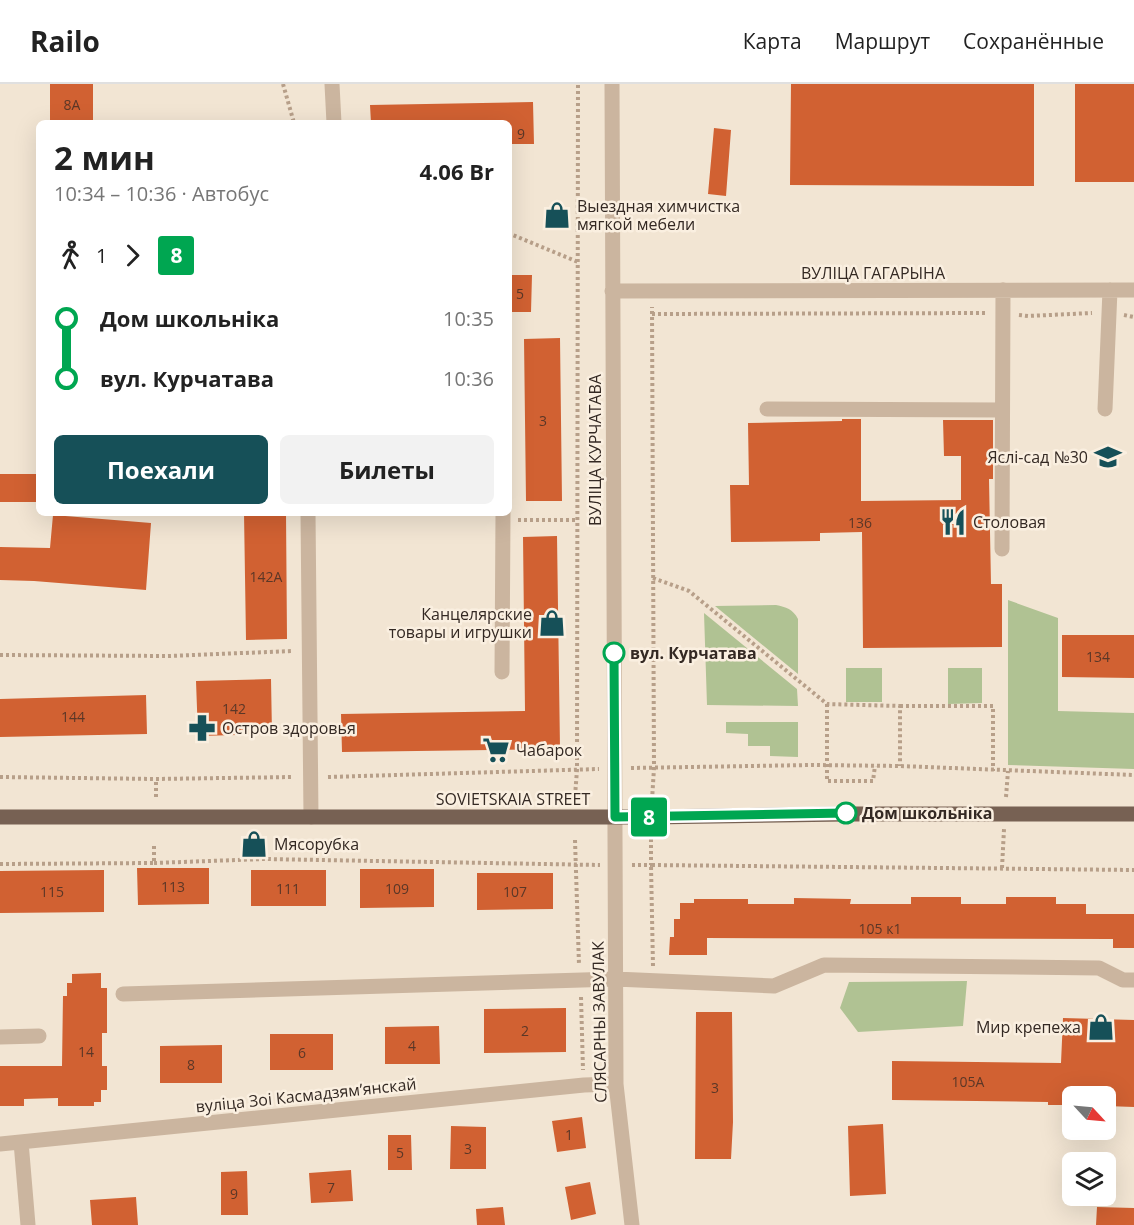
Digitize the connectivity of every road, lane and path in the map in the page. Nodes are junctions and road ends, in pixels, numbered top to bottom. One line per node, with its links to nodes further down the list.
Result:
1 (283, 84): 5 (path)
2 (332, 84): 6 (street)
3 (578, 84): 8 (path)
4 (612, 84): 12 (street, ВУЛІЦА КУРЧАТАВА)
5 (293, 120)
6 (334, 120)
7 (512, 235): 8 (path)
8 (578, 262): 23 (path)
9 (1003, 290): 10 (street, ВУЛІЦА ГАГАРЫНА); 13 (street, ВУЛІЦА ГАГАРЫНА); 15 (street)
10 (1110, 290): 11 (street, ВУЛІЦА ГАГАРЫНА); 14 (street)
11 (1134, 290)
12 (612, 291): 13 (street, ВУЛІЦА ГАГАРЫНА); 35 (street, ВУЛІЦА КУРЧАТАВА)
13 (652, 291): 16 (path)
14 (1109, 312): 15 (path); 17 (path); 18 (street)
15 (1003, 313): 16 (path); 20 (street)
16 (652, 314): 25 (path)
17 (1134, 317)
18 (1105, 409)
19 (767, 410): 20 (street)
20 (1002, 410): 24 (street)
21 (308, 516): 41 (street)
22 (503, 517): 23 (path); 28 (street)
23 (577, 520): 36 (path)
24 (1002, 549)
25 (653, 578): 29 (path); 34 (path)
26 (299, 651): 27 (path)
27 (0, 655)
28 (502, 672)
29 (827, 704): 30 (path); 31 (path)
30 (900, 706): 33 (path); 37 (path)
31 (828, 765): 32 (path); 32 (path); 34 (path)
32 (875, 766): 33 (path)
33 (900, 766): 37 (path)
34 (654, 768): 35 (path); 48 (path)
35 (615, 769): 36 (path); 47 (street, ВУЛІЦА КУРЧАТАВА)
36 (577, 770): 41 (path); 42 (path)
37 (993, 771): 38 (path)
38 (1134, 775)
39 (0, 777): 40 (path)
40 (156, 778): 41 (path); 43 (path)
41 (311, 778): 46 (street)
42 (575, 796)
43 (156, 797)
44 (1134, 814): 48 (main road, SOVIETSKAIA STREET)
45 (0, 817): 46 (main road, SOVIETSKAIA STREET)
46 (312, 817): 47 (main road, SOVIETSKAIA STREET)
47 (615, 817): 48 (main road, SOVIETSKAIA STREET); 52 (street, СЛЯСАРНЫ ЗАВУЛАК)
48 (651, 817): 53 (path)
49 (154, 844): 50 (path)
50 (154, 863): 51 (path); 52 (path)
51 (0, 864)
52 (615, 865): 53 (path); 55 (street, СЛЯСАРНЫ ЗАВУЛАК)
53 (651, 865): 54 (path); 57 (path)
54 (1134, 870)
55 (615, 979): 57 (street); 58 (street); 61 (street, СЛЯСАРНЫ ЗАВУЛАК)
56 (1134, 980): 57 (street)
57 (653, 981)
58 (123, 994)
59 (39, 1036): 60 (street)
60 (0, 1037)
61 (616, 1084): 62 (street, вуліца Зоі Касмадзямʼянскай); 65 (street, СЛЯСАРНЫ ЗАВУЛАК)
62 (21, 1142): 63 (street, вуліца Зоі Касмадзямʼянскай); 64 (street)
63 (0, 1144)
64 (28, 1225)
65 (633, 1225)

